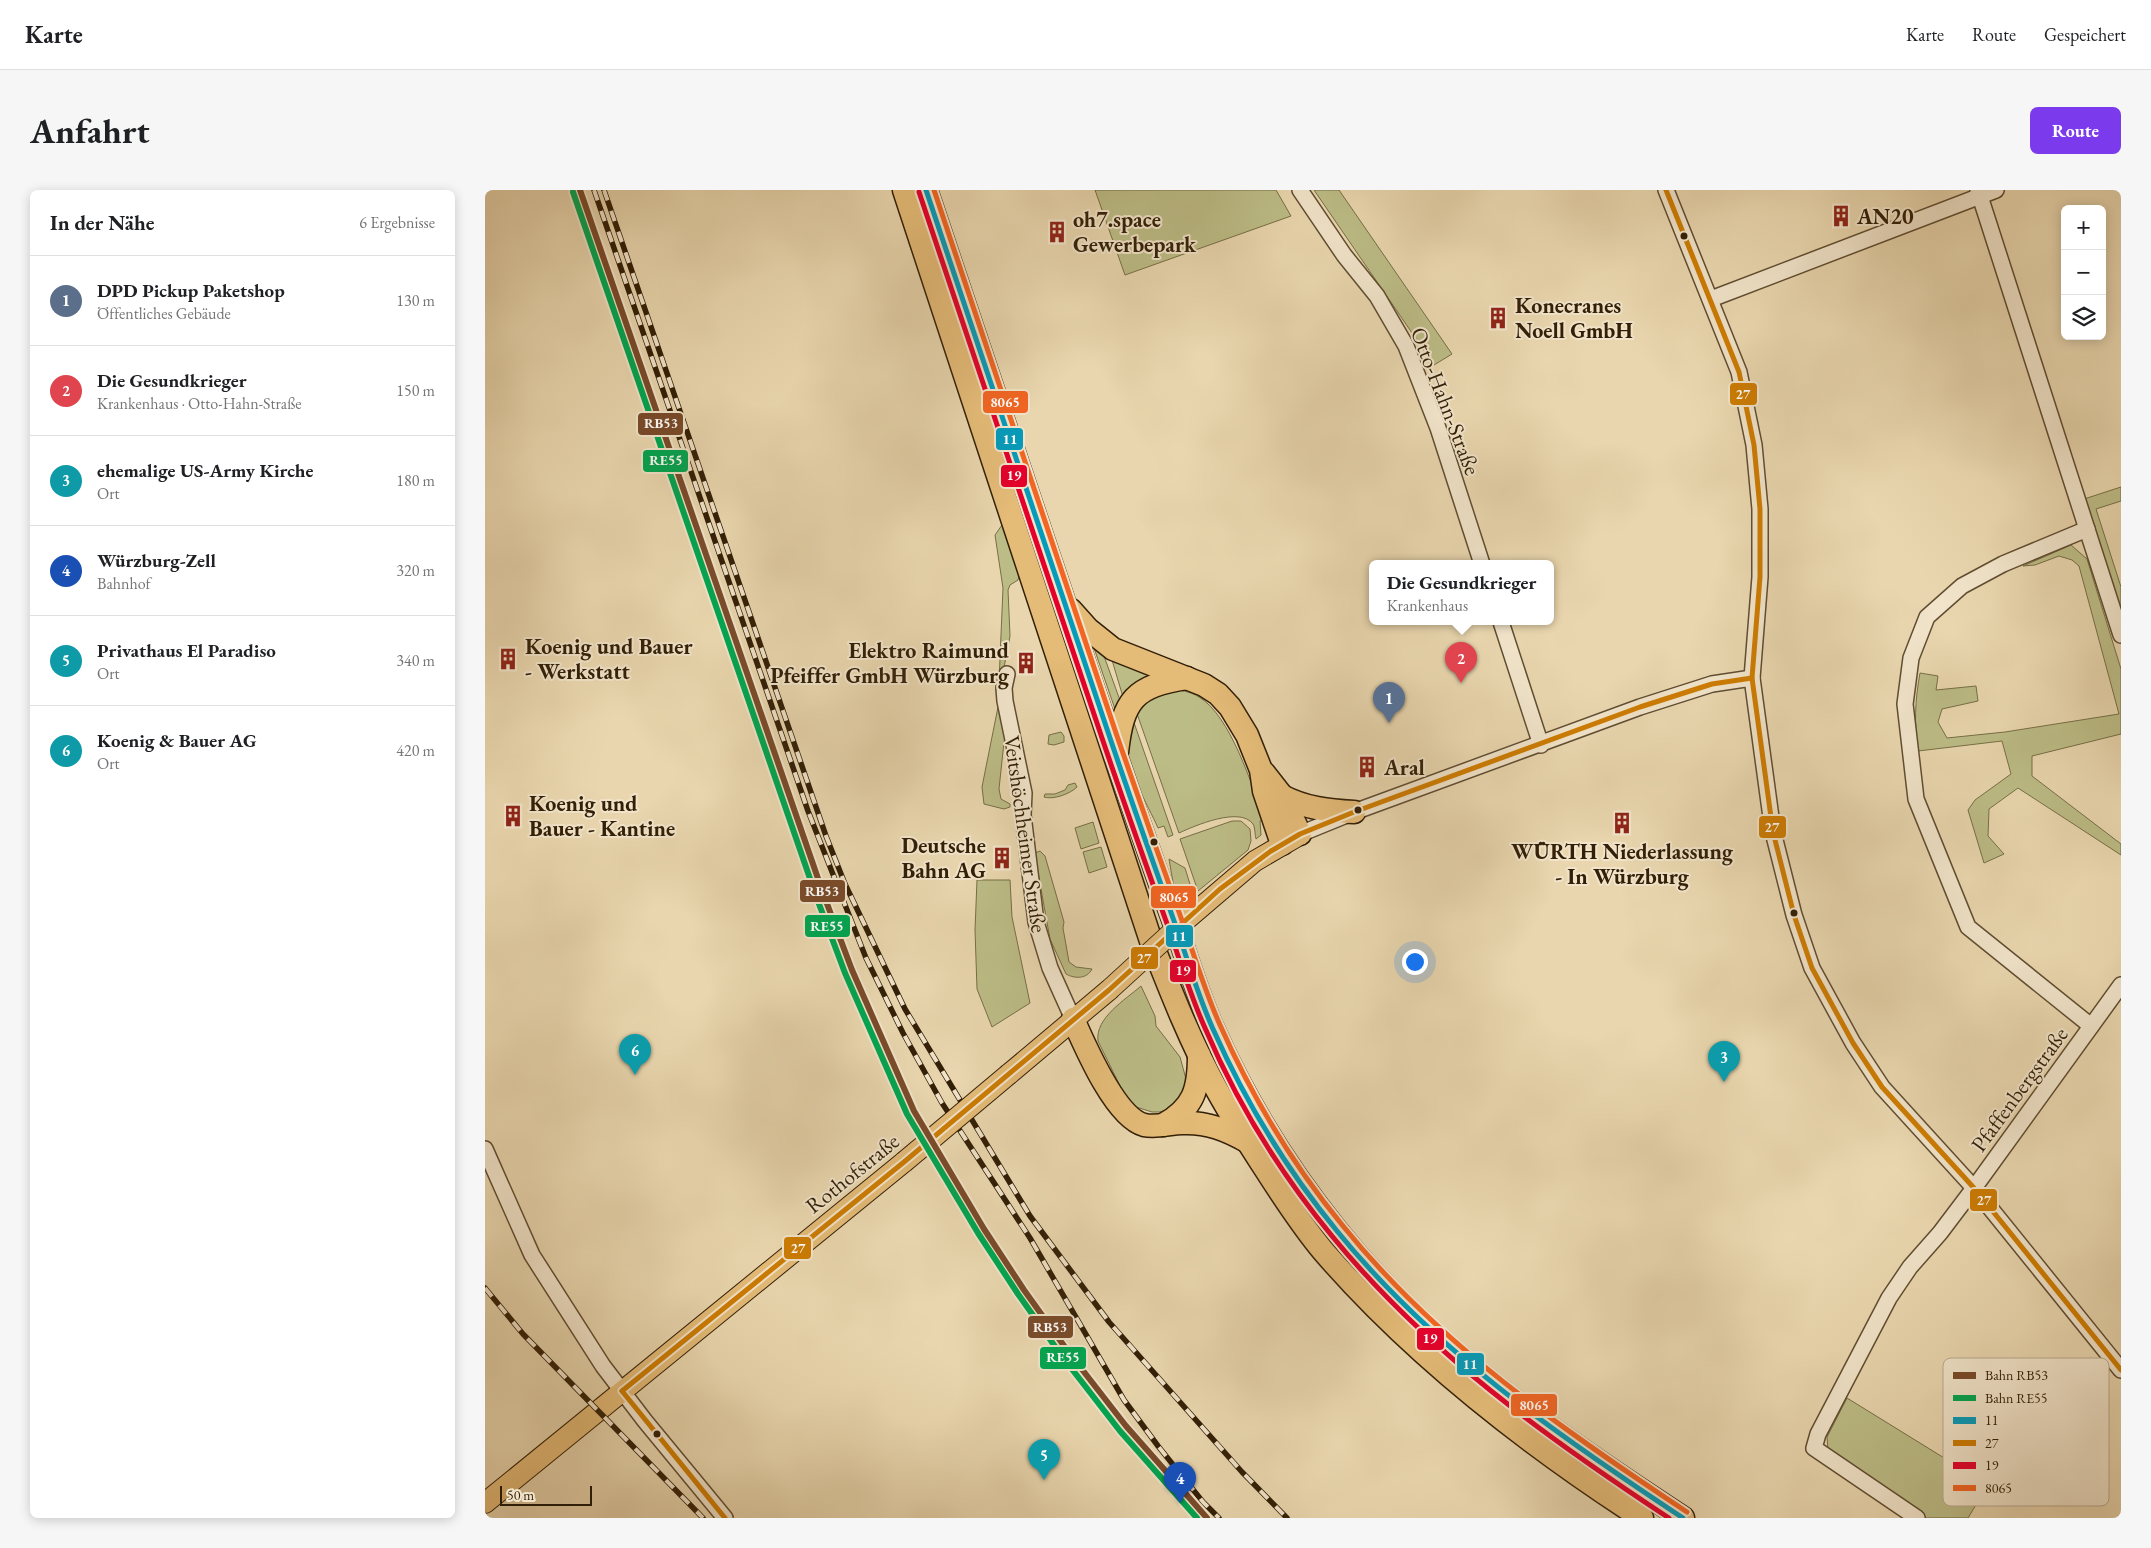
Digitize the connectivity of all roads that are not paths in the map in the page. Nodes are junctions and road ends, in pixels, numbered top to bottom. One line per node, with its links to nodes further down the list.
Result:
1 (904, 190): 25 (highway)
2 (926, 190): 10 (highway)
3 (1299, 190): 9 (street, Otto-Hahn-Straße)
4 (1666, 190): 7 (street)
5 (1995, 190): 6 (street)
6 (1979, 193): 7 (street); 8 (street)
7 (1711, 300): 15 (street)
8 (2087, 529): 12 (street); 24 (street)
9 (1481, 560)
10 (1065, 602): 14 (highway); 17 (highway)
11 (1502, 625): 16 (street)
12 (2121, 635)
13 (1007, 674): 23 (street, Veitshöchheimer Straße)
14 (1188, 678): 17 (highway); 18 (highway)
15 (1752, 678): 16 (street); 29 (street)
16 (1541, 745): 20 (street)
17 (1116, 758): 35 (highway)
18 (1261, 770): 19 (highway); 21 (highway)
19 (1282, 796): 20 (highway); 21 (highway)
20 (1354, 812): 21 (street)
21 (1291, 839): 23 (main road, Rothofstraße, bridge)
22 (2121, 985): 24 (street, Pfaffenbergstraße)
23 (1073, 1019): 26 (highway); 31 (main road, Rothofstraße, bridge)
24 (2091, 1026): 29 (street, Pfaffenbergstraße)
25 (1199, 1054): 26 (highway); 27 (highway)
26 (1163, 1125): 27 (highway)
27 (1249, 1143): 34 (highway)
28 (485, 1149): 31 (street)
29 (1975, 1188): 30 (street); 36 (street, Pfaffenbergstraße)
30 (2121, 1370)
31 (622, 1391): 32 (main road, Rothofstraße); 33 (street)
32 (492, 1497)
33 (725, 1518)
34 (1643, 1518)
35 (1683, 1518)
36 (1917, 1518)

